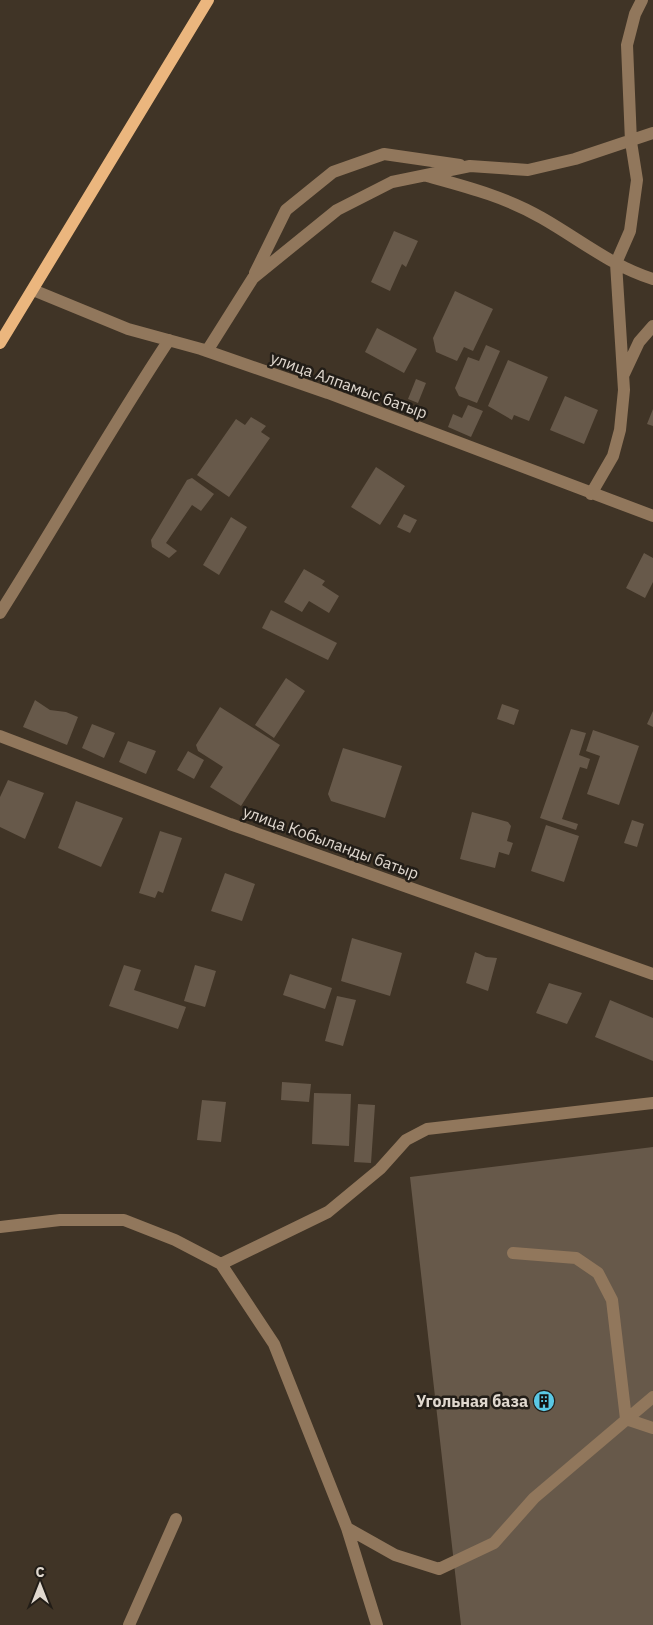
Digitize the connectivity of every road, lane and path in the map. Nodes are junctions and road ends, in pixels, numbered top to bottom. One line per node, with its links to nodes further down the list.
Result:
1 (208, 0): 10 (main road)
2 (642, 0): 4 (street)
3 (653, 133): 4 (street)
4 (631, 142): 5 (street); 7 (street)
5 (470, 166): 6 (street); 8 (street)
6 (425, 176): 7 (street); 8 (street)
7 (616, 263): 9 (street); 15 (street)
8 (252, 278): 14 (street)
9 (653, 279)
10 (33, 290): 12 (street, улица Алпамыс батыр); 13 (main road)
11 (653, 326): 15 (street)
12 (169, 340): 14 (street, улица Алпамыс батыр); 18 (street)
13 (0, 343)
14 (207, 351): 16 (street, улица Алпамыс батыр)
15 (623, 376): 16 (street)
16 (591, 494): 17 (street, улица Алпамыс батыр)
17 (653, 516)
18 (0, 613)
19 (0, 736): 20 (street, улица Кобыланды батыр)
20 (653, 974)
21 (653, 1103): 24 (street)
22 (0, 1227): 24 (street)
23 (513, 1253): 26 (street)
24 (221, 1264): 29 (street)
25 (653, 1397): 26 (street)
26 (626, 1419): 27 (street); 29 (street)
27 (653, 1428)
28 (176, 1519): 31 (street)
29 (347, 1528): 30 (street)
30 (375, 1623)
31 (129, 1625)

